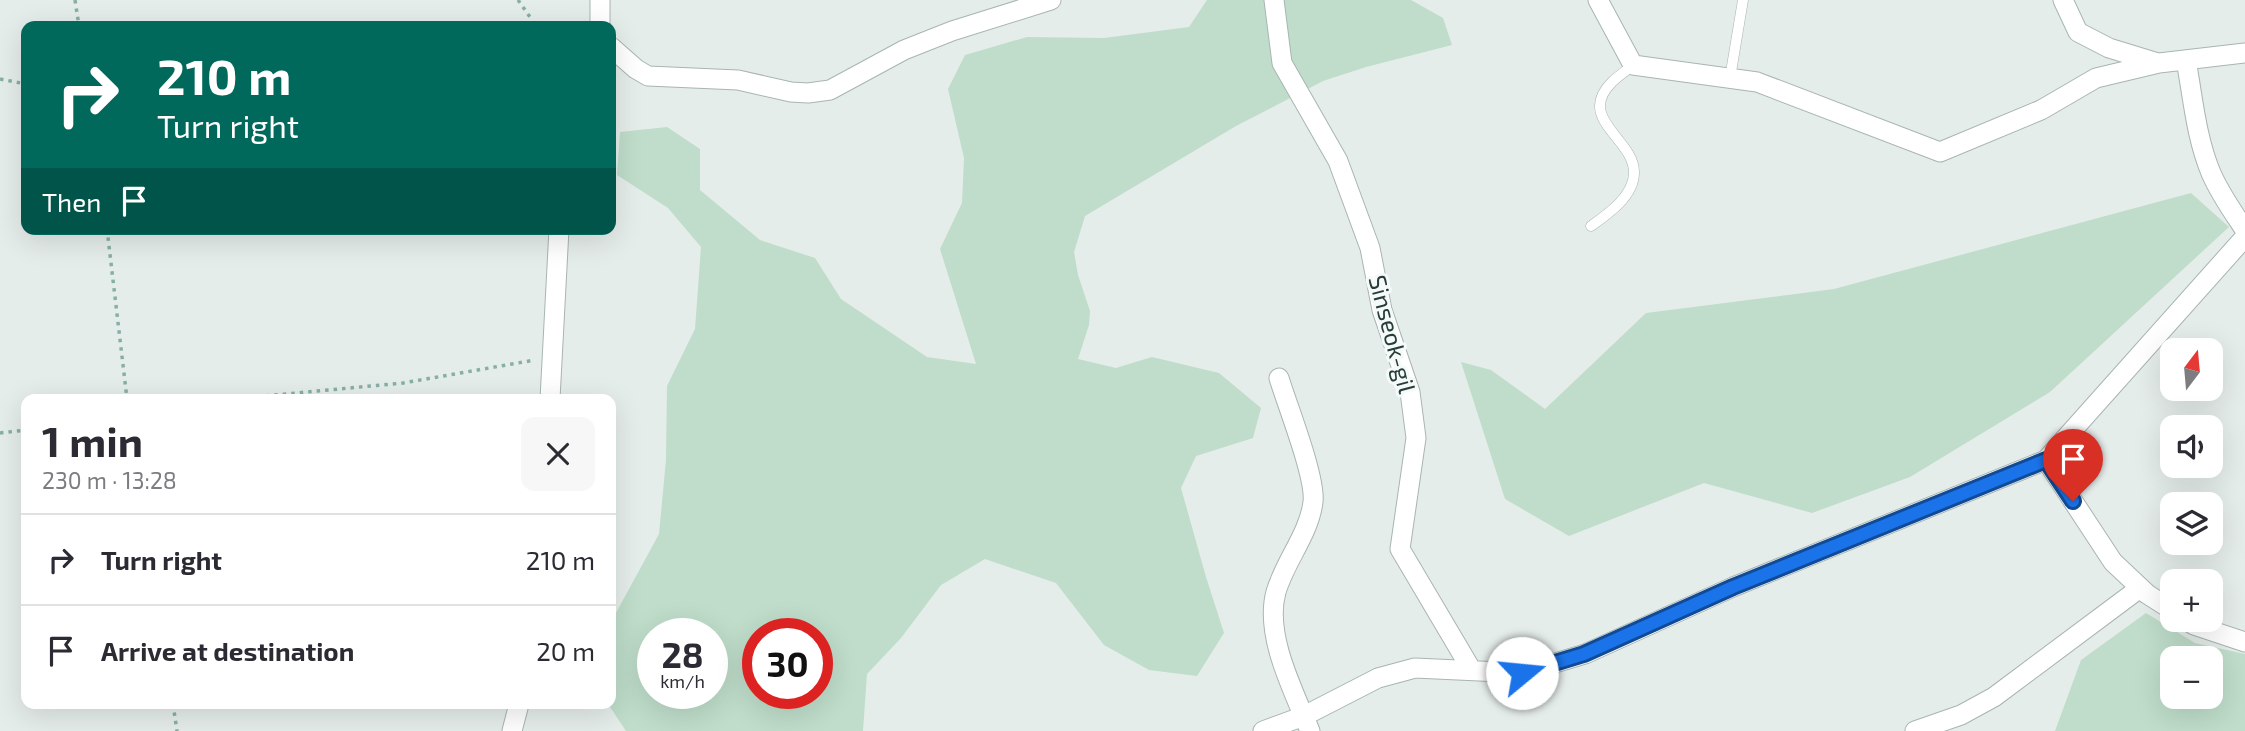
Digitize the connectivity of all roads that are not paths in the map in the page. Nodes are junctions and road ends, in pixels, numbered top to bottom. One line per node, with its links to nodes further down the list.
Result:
1 (600, 0): 7 (street)
2 (1051, 0): 8 (street)
3 (1275, 0): 25 (street, Sinseok-gil)
4 (1598, 0): 12 (street)
5 (1743, 0): 13 (lane)
6 (2063, 0): 11 (street)
7 (600, 21)
8 (616, 51)
9 (2245, 53): 10 (street)
10 (2186, 60): 11 (street); 15 (street)
11 (2159, 63): 13 (street)
12 (1633, 65): 13 (street); 14 (lane)
13 (1731, 78)
14 (1591, 226)
15 (2245, 230)
16 (559, 235): 19 (street)
17 (2245, 237): 20 (street)
18 (1279, 378): 27 (street)
19 (550, 394)
20 (2046, 460): 21 (street); 25 (street)
21 (2140, 588): 22 (street); 30 (street)
22 (2160, 602)
23 (2215, 632): 24 (street)
24 (2245, 642)
25 (1471, 669): 27 (street)
26 (518, 709): 28 (street)
27 (1307, 724): 29 (street)
28 (512, 731)
29 (1264, 731)
30 (1915, 731)

